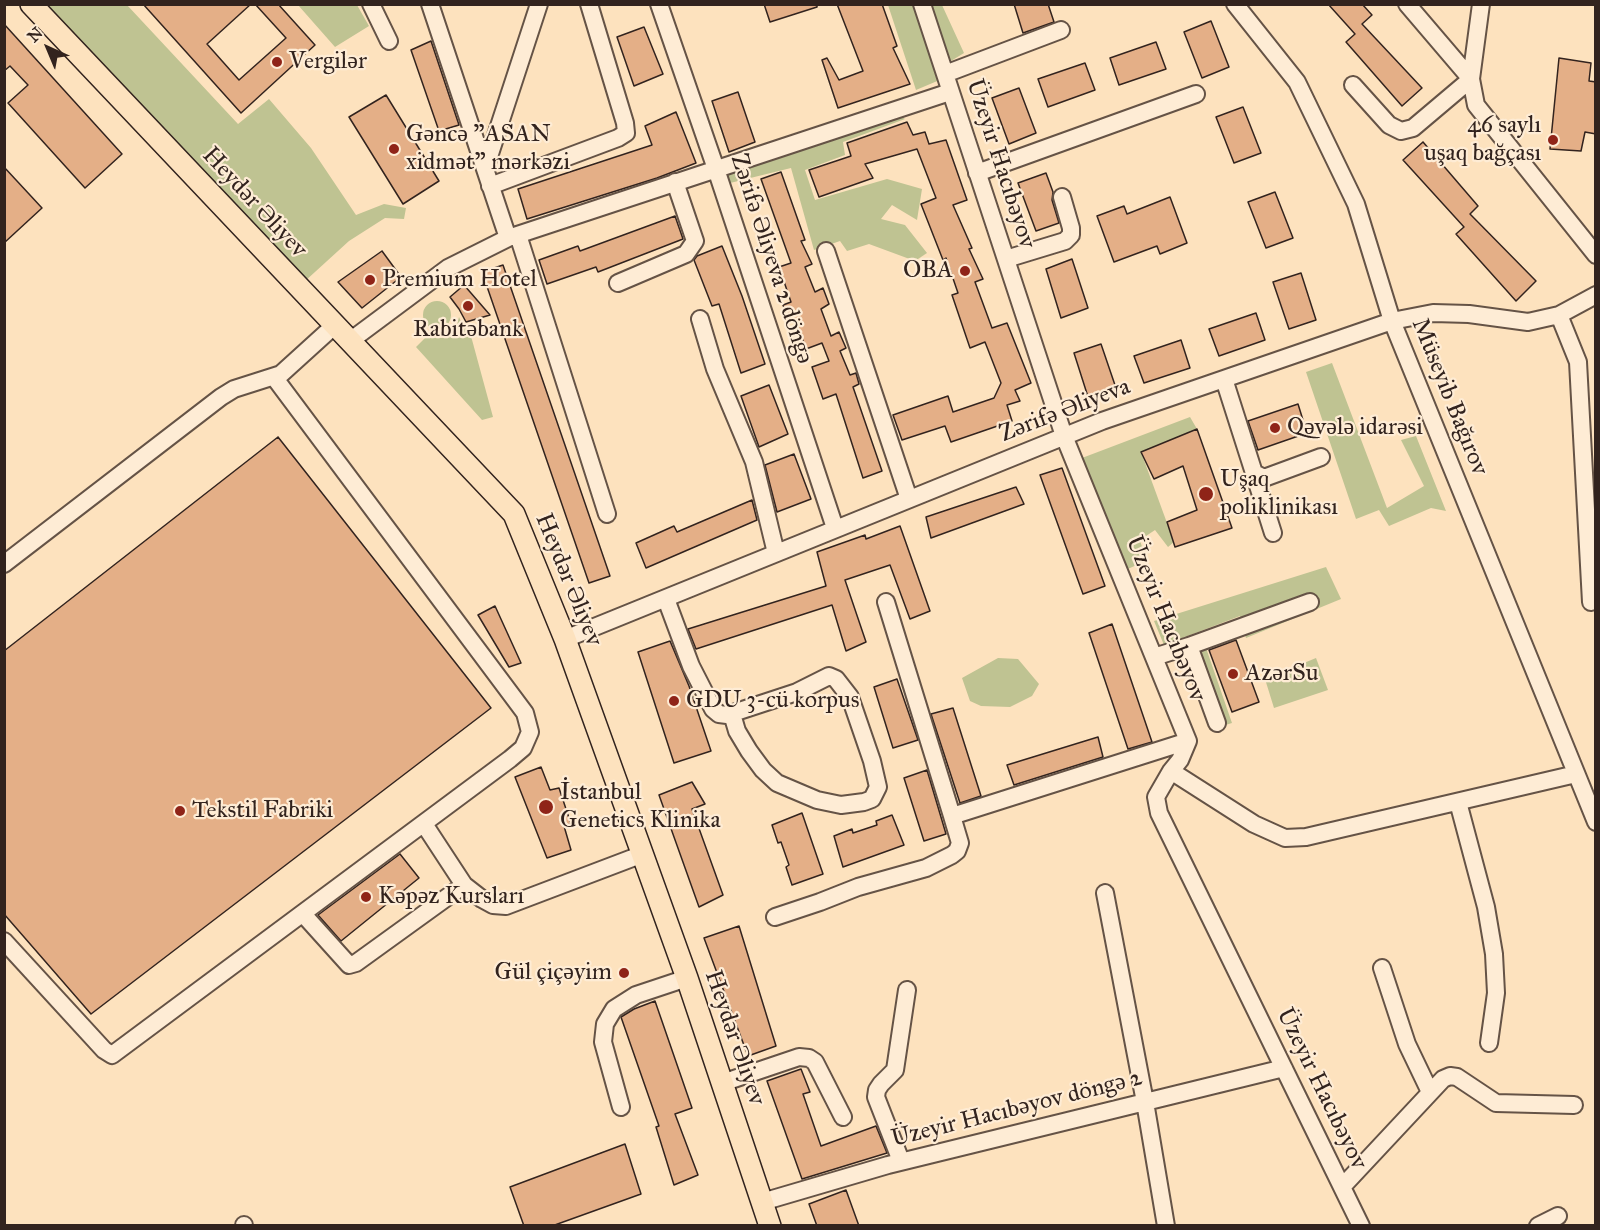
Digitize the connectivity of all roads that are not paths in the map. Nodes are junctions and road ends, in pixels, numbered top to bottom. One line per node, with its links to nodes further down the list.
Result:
1 (31, 4): 33 (main road, Heydər Əliyev)
2 (371, 4): 12 (street)
3 (430, 4): 18 (street)
4 (539, 4): 18 (street)
5 (589, 4): 22 (street)
6 (659, 4): 19 (street, Zərifə Əliyeva 2 döngə)
7 (922, 4): 13 (street, Üzeyir Hacıbəyov)
8 (1235, 4): 32 (street, Müseyib Bağırov)
9 (1407, 4): 14 (street)
10 (1481, 4): 14 (street)
11 (1061, 30): 13 (street)
12 (389, 41)
13 (945, 74): 16 (street, Üzeyir Hacıbəyov)
14 (1472, 79): 15 (street); 26 (street)
15 (1353, 85)
16 (951, 92): 19 (street); 20 (street, Üzeyir Hacıbəyov)
17 (1196, 94): 20 (street)
18 (485, 169): 22 (street)
19 (716, 169): 21 (street); 42 (street, Zərifə Əliyeva 2 döngə)
20 (977, 174): 27 (street, Üzeyir Hacıbəyov)
21 (675, 182): 24 (street); 28 (street)
22 (490, 186): 24 (street)
23 (1062, 197): 27 (street)
24 (513, 236): 34 (street); 41 (street)
25 (826, 251): 40 (street)
26 (1596, 255)
27 (1006, 259): 37 (street, Üzeyir Hacıbəyov)
28 (618, 283)
29 (1596, 295): 30 (street, Zərifə Əliyeva)
30 (1559, 315): 32 (street, Zərifə Əliyeva); 49 (street)
31 (700, 319): 44 (street)
32 (1392, 321): 36 (street, Zərifə Əliyeva); 57 (street, Müseyib Bağırov)
33 (335, 325): 34 (main road, Heydər Əliyev); 35 (street)
34 (350, 341): 50 (main road, Heydər Əliyev)
35 (274, 376): 45 (street); 61 (street)
36 (1224, 379): 37 (street, Zərifə Əliyeva); 39 (street)
37 (1064, 436): 40 (street, Zərifə Əliyeva); 52 (street, Üzeyir Hacıbəyov)
38 (1321, 457): 39 (street)
39 (1254, 473): 43 (street)
40 (909, 499): 42 (street, Zərifə Əliyeva)
41 (607, 514)
42 (835, 528): 44 (street, Zərifə Əliyeva)
43 (1273, 533)
44 (776, 553): 46 (street, Zərifə Əliyeva)
45 (4, 564)
46 (666, 599): 50 (street, Zərifə Əliyeva); 53 (street)
47 (886, 602): 59 (street)
48 (1310, 602): 51 (street)
49 (1591, 602)
50 (565, 639): 62 (main road, Heydər Əliyev)
51 (1189, 646): 52 (street); 54 (street)
52 (1154, 657): 55 (street, Üzeyir Hacıbəyov)
53 (732, 714): 53 (street)
54 (1216, 723)
55 (1188, 741): 56 (street, Üzeyir Hacıbəyov); 59 (street)
56 (1171, 771): 58 (street); 72 (street, Üzeyir Hacıbəyov)
57 (1576, 774): 58 (street); 60 (street, Müseyib Bağırov)
58 (1458, 802): 71 (street)
59 (952, 816): 66 (street)
60 (1596, 822)
61 (424, 824): 63 (street); 65 (street)
62 (643, 854): 63 (street); 69 (main road, Heydər Əliyev)
63 (464, 885): 65 (street)
64 (1105, 892): 75 (street)
65 (303, 914): 67 (street)
66 (775, 917)
67 (4, 941)
68 (1382, 968): 74 (street)
69 (687, 978): 73 (main road, Heydər Əliyev); 77 (street)
70 (907, 990): 79 (street)
71 (1489, 1043)
72 (1284, 1068): 75 (street, Üzeyir Hacıbəyov döngə 2); 80 (street, Üzeyir Hacıbəyov)
73 (723, 1083): 78 (street); 81 (main road, Heydər Əliyev)
74 (1430, 1092): 76 (street); 80 (street)
75 (1145, 1102): 79 (street, Üzeyir Hacıbəyov döngə 2); 84 (street)
76 (1574, 1105)
77 (621, 1107)
78 (843, 1117)
79 (901, 1161): 81 (street, Üzeyir Hacıbəyov döngə 2)
80 (1342, 1187): 85 (street, Üzeyir Hacıbəyov)
81 (762, 1202): 83 (main road, Heydər Əliyev)
82 (1558, 1216): 86 (street)
83 (770, 1226)
84 (1166, 1226)
85 (1361, 1226)
86 (1538, 1226)

